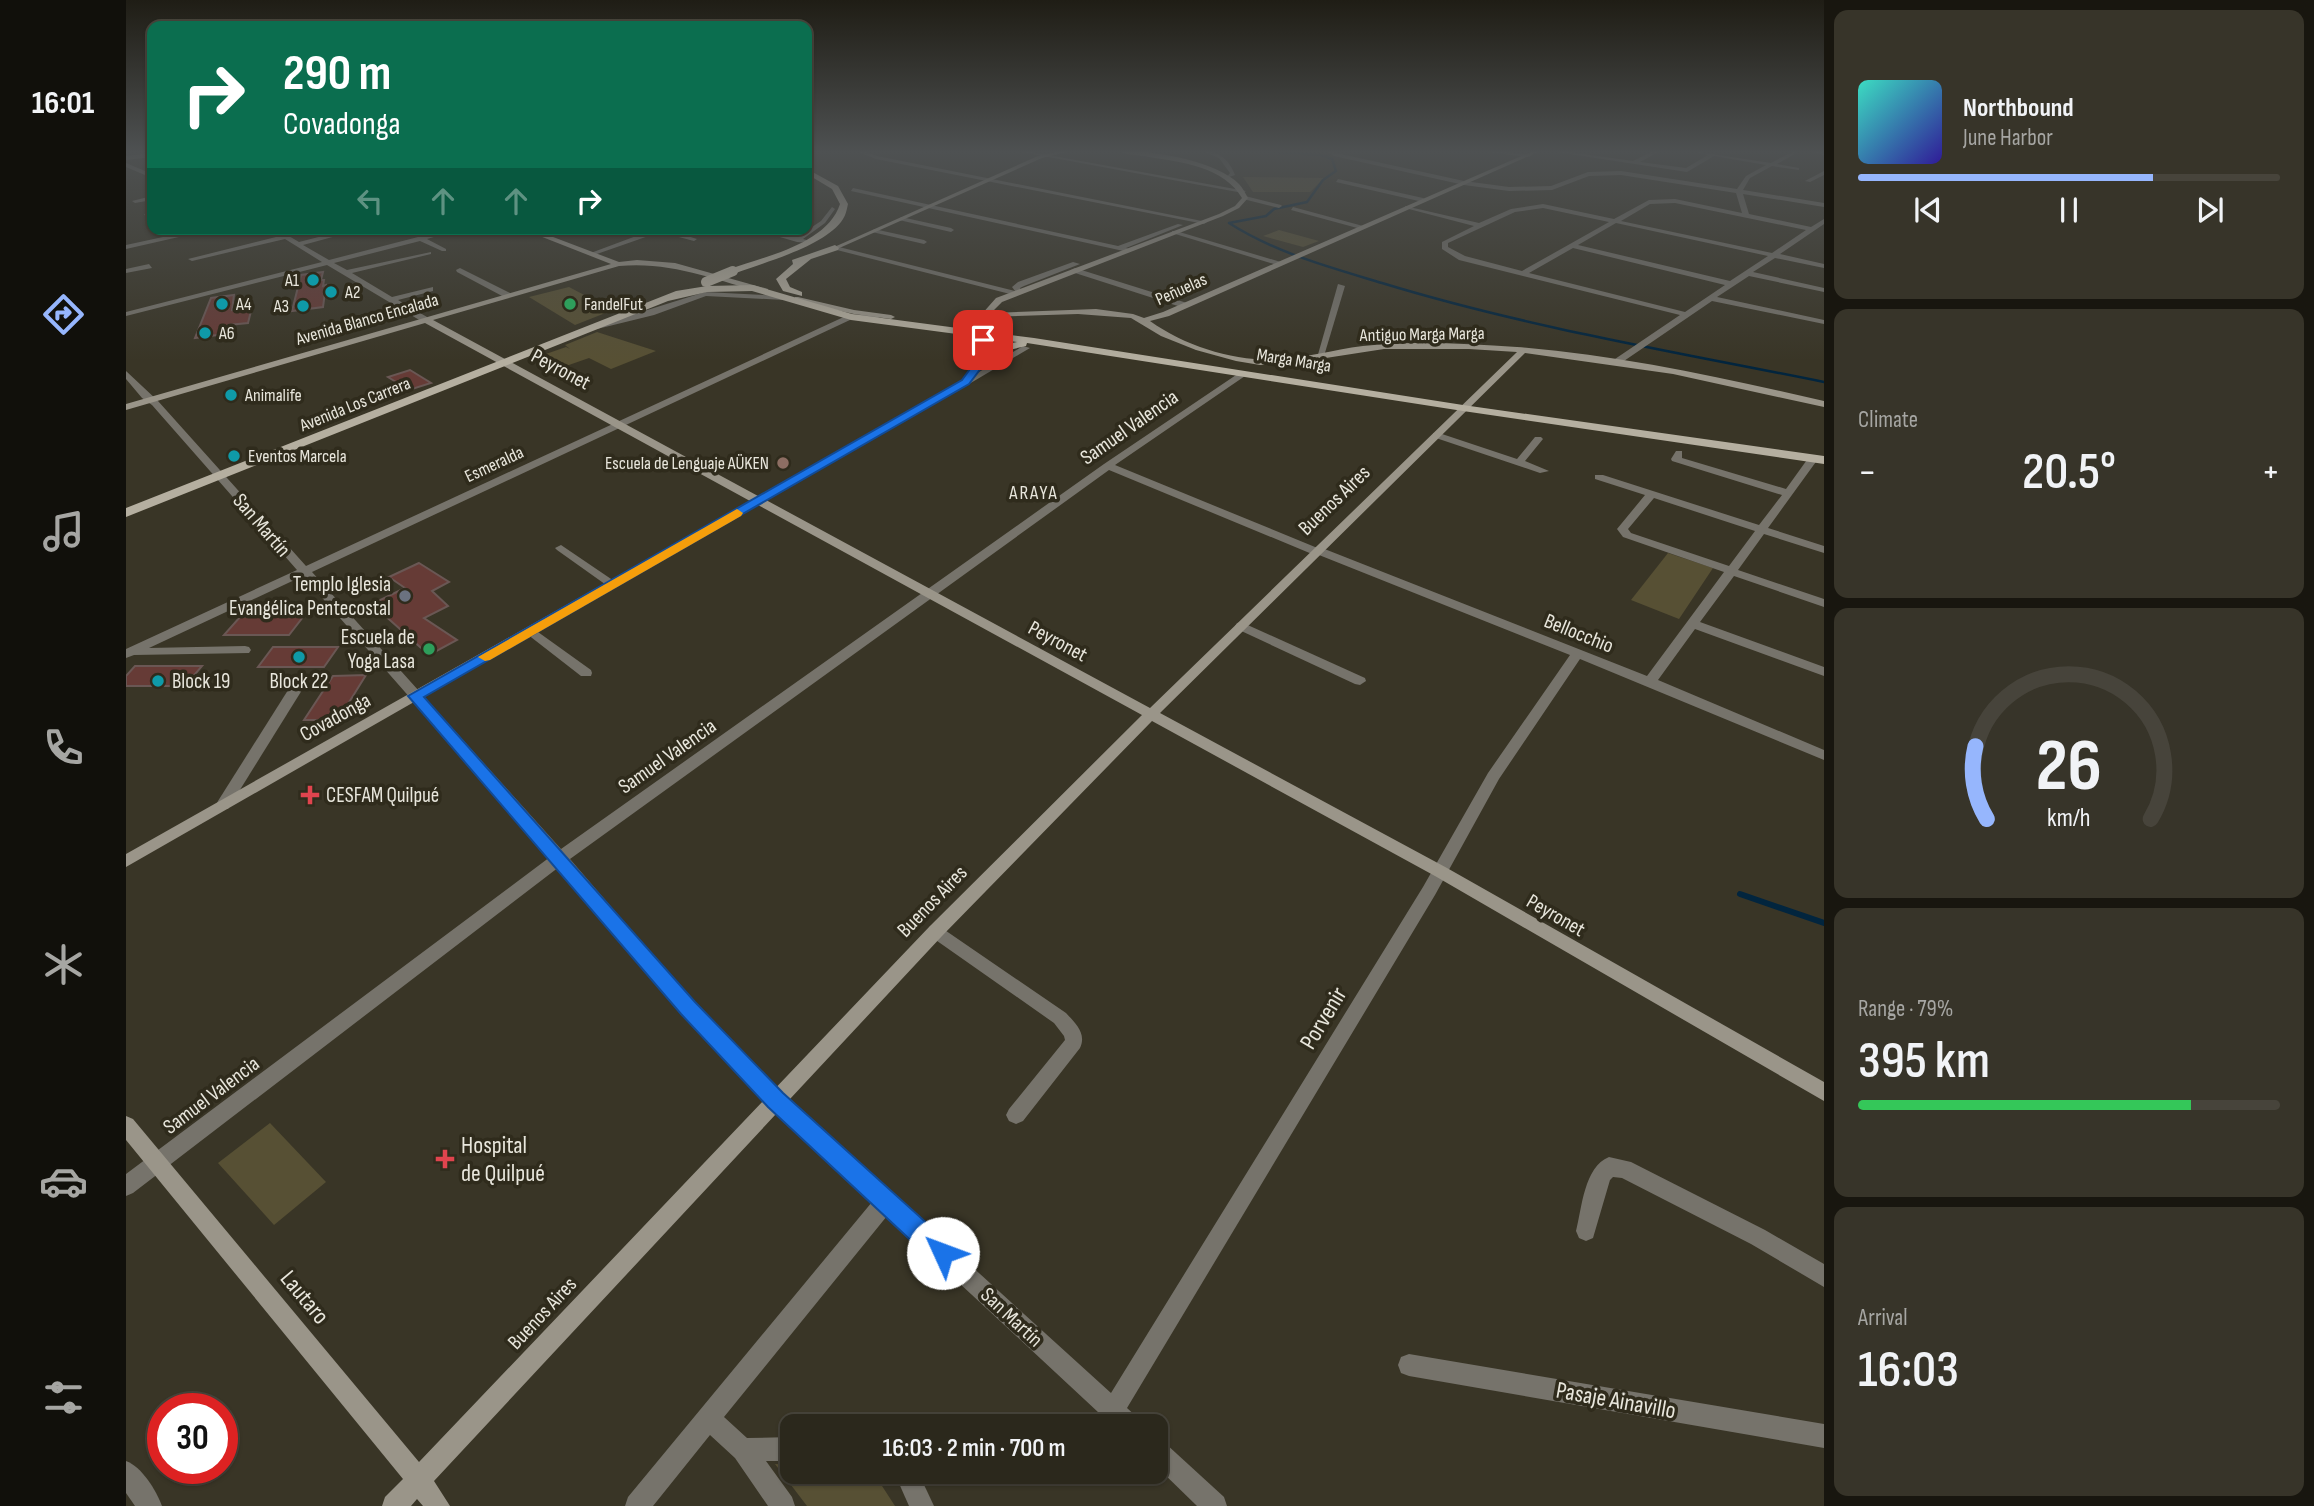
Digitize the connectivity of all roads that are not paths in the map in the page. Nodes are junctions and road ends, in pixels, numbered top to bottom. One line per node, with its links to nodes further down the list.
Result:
1 (837, 221): 36 (main road)
2 (896, 221): 19 (street)
3 (911, 221): 20 (street)
4 (995, 221): 42 (street)
5 (1200, 221): 14 (street)
6 (1339, 221): 17 (street)
7 (1374, 221): 17 (street, Peñuelas)
8 (1463, 221): 16 (street)
9 (1486, 221): 16 (street)
10 (1614, 221): 39 (street)
11 (1622, 221): 47 (street)
12 (1776, 221): 18 (street)
13 (1824, 221): 18 (street)
14 (1204, 222): 21 (street)
15 (1180, 225): 42 (street)
16 (1478, 225): 60 (street)
17 (1361, 227): 51 (street, Peñuelas)
18 (1812, 229): 47 (street)
19 (876, 230): 22 (street); 37 (street); 41 (street)
20 (951, 230)
21 (1174, 232): 44 (street); 51 (street)
22 (901, 234)
23 (183, 235): 40 (street)
24 (282, 235): 32 (street, Peyronet)
25 (335, 235): 38 (street)
26 (436, 235): 33 (street)
27 (541, 235): 46 (street)
28 (646, 235): 46 (street)
29 (679, 235): 34 (street)
30 (780, 235): 35 (street)
31 (804, 235): 35 (street)
32 (286, 237): 38 (street, Peyronet); 48 (street)
33 (422, 239): 43 (street); 50 (street)
34 (694, 239)
35 (797, 240): 36 (street)
36 (808, 242): 41 (main road); 55 (main road)
37 (924, 242)
38 (298, 244): 50 (street, Peyronet)
39 (1572, 245): 60 (street); 62 (street)
40 (126, 247)
41 (835, 248): 49 (main road); 67 (street)
42 (1119, 248): 44 (street)
43 (443, 250)
44 (1128, 250): 56 (street)
45 (429, 253): 59 (street)
46 (592, 254): 52 (street)
47 (1774, 255): 53 (street); 61 (street)
48 (192, 259)
49 (807, 260): 55 (main road); 80 (main road)
50 (329, 263): 59 (street, Peyronet); 75 (street)
51 (1280, 263): 74 (street, Peñuelas)
52 (618, 264): 65 (street, Marga Marga); 68 (street, Avenida Blanco Encalada)
53 (1824, 265)
54 (149, 266): 58 (street)
55 (747, 266): 70 (main road, Avenida Los Carrera, bridge)
56 (1076, 267): 67 (street); 74 (street)
57 (460, 270): 68 (street)
58 (126, 271)
59 (344, 273): 73 (street, Peyronet)
60 (1523, 273): 76 (street)
61 (1746, 273): 62 (street); 66 (street)
62 (1732, 284): 72 (street)
63 (1341, 286): 88 (street)
64 (430, 289): 73 (street)
65 (761, 289): 70 (main road); 71 (main road, Marga Marga); 78 (street, Marga Marga)
66 (1824, 290)
67 (1016, 292): 77 (street)
68 (508, 295): 81 (street, Avenida Blanco Encalada)
69 (696, 297): 71 (street, Marga Marga); 84 (street, Avenida Los Carrera)
70 (668, 298): 84 (main road, Avenida Los Carrera)
71 (784, 298): 79 (main road, Marga Marga)
72 (1712, 298): 76 (street); 83 (street)
73 (390, 300): 81 (street, Peyronet)
74 (1184, 305): 82 (street, Peñuelas)
75 (126, 314)
76 (1684, 314): 90 (street)
77 (985, 315): 82 (street, Antiguo Marga Marga); 85 (street)
78 (878, 316): 79 (street, Esmeralda); 80 (street, Marga Marga)
79 (851, 317): 85 (main road, Marga Marga); 99 (street, Esmeralda)
80 (891, 317): 85 (main road, Marga Marga)
81 (424, 319): 91 (street, Peyronet); 95 (street, Avenida Blanco Encalada)
82 (1145, 320): 88 (street, Antiguo Marga Marga)
83 (1824, 322)
84 (597, 327): 91 (main road, Avenida Los Carrera)
85 (983, 332): 86 (main road, Marga Marga); 89 (street); 97 (main road, Marga Marga)
86 (1030, 345): 89 (main road); 93 (main road, Marga Marga); 94 (street, Covadonga)
87 (1524, 350): 88 (street, Antiguo Marga Marga); 90 (street, Antiguo Marga Marga); 97 (street, Buenos Aires)
88 (1320, 356)
89 (983, 359): 94 (street, Covadonga)
90 (1618, 361): 96 (street, Antiguo Marga Marga)
91 (506, 363): 99 (street, Peyronet); 107 (main road, Avenida Los Carrera)
92 (126, 374): 95 (street, San Martín)
93 (1242, 374): 97 (main road, Marga Marga); 105 (street, Samuel Valencia)
94 (966, 382): 111 (street, Covadonga)
95 (150, 399): 98 (street, Avenida Blanco Encalada); 107 (street, San Martín)
96 (1824, 404)
97 (1465, 406): 100 (street, Buenos Aires); 103 (main road, Marga Marga)
98 (126, 407)
99 (622, 425): 111 (street, Peyronet); 117 (street, Esmeralda)
100 (1436, 435): 104 (street); 116 (street, Buenos Aires)
101 (1538, 439): 104 (street)
102 (1679, 453): 109 (street)
103 (1820, 458): 109 (street)
104 (1518, 462): 106 (street)
105 (1108, 466): 116 (street, Bellocchio); 120 (street, Samuel Valencia)
106 (1544, 471)
107 (220, 477): 112 (main road, Avenida Los Carrera); 117 (street, San Martín)
108 (1599, 477): 110 (street)
109 (1787, 493): 113 (street)
110 (1651, 494): 113 (street); 118 (street)
111 (758, 501): 119 (street, Covadonga); 120 (street, Peyronet)
112 (126, 513)
113 (1761, 530): 115 (street); 118 (street)
114 (561, 548): 119 (street)
115 (1824, 550)
116 (1317, 551): 123 (street, Buenos Aires); 127 (street, Bellocchio)
117 (303, 571): 126 (street, Esmeralda); 133 (street, San Martín)
118 (1730, 571): 121 (street); 122 (street)
119 (613, 585): 124 (street, Covadonga)
120 (930, 595): 134 (street, Peyronet); 137 (street, Samuel Valencia)
121 (1824, 603)
122 (1693, 624): 129 (street); 132 (street)
123 (1241, 626): 130 (street); 134 (street, Buenos Aires)
124 (531, 631): 128 (street); 133 (street, Covadonga)
125 (245, 650): 126 (street)
126 (128, 653)
127 (1577, 653): 132 (street, Bellocchio); 139 (street, Porvenir)
128 (586, 673)
129 (1824, 673)
130 (1360, 681)
131 (300, 682): 136 (street)
132 (1650, 682): 135 (street, Bellocchio)
133 (415, 696): 136 (street, Covadonga); 137 (street, San Martín)
134 (1150, 715): 139 (street, Peyronet); 140 (street, Buenos Aires)
135 (1824, 755)
136 (223, 805): 138 (street, Covadonga)
137 (560, 858): 142 (street, San Martín); 145 (street, Samuel Valencia)
138 (126, 861)
139 (1441, 872): 141 (street, Peyronet); 151 (street, Porvenir)
140 (936, 931): 142 (street, Buenos Aires); 143 (street)
141 (1824, 1092)
142 (775, 1100): 147 (street, San Martín); 159 (street, Buenos Aires)
143 (1016, 1115)
144 (126, 1125): 145 (street, Lautaro)
145 (158, 1161): 146 (street, Samuel Valencia); 159 (street, Lautaro)
146 (126, 1186)
147 (886, 1201): 151 (street, San Martín); 153 (street)
148 (1586, 1231): 149 (street)
149 (1824, 1276)
150 (1409, 1365): 154 (street, Pasaje Ainavillo)
151 (1113, 1410): 152 (street, San Martín)
152 (1117, 1414)
153 (708, 1419): 156 (street); 164 (street)
154 (1824, 1436)
155 (780, 1449): 156 (street)
156 (743, 1450): 165 (street)
157 (1168, 1461): 167 (street)
158 (126, 1473): 161 (street)
159 (419, 1479): 162 (street, Buenos Aires); 163 (street, Lautaro)
160 (912, 1484): 166 (street)
161 (150, 1506)
162 (394, 1506)
163 (438, 1506)
164 (637, 1506)
165 (783, 1506)
166 (922, 1506)
167 (1215, 1506)

